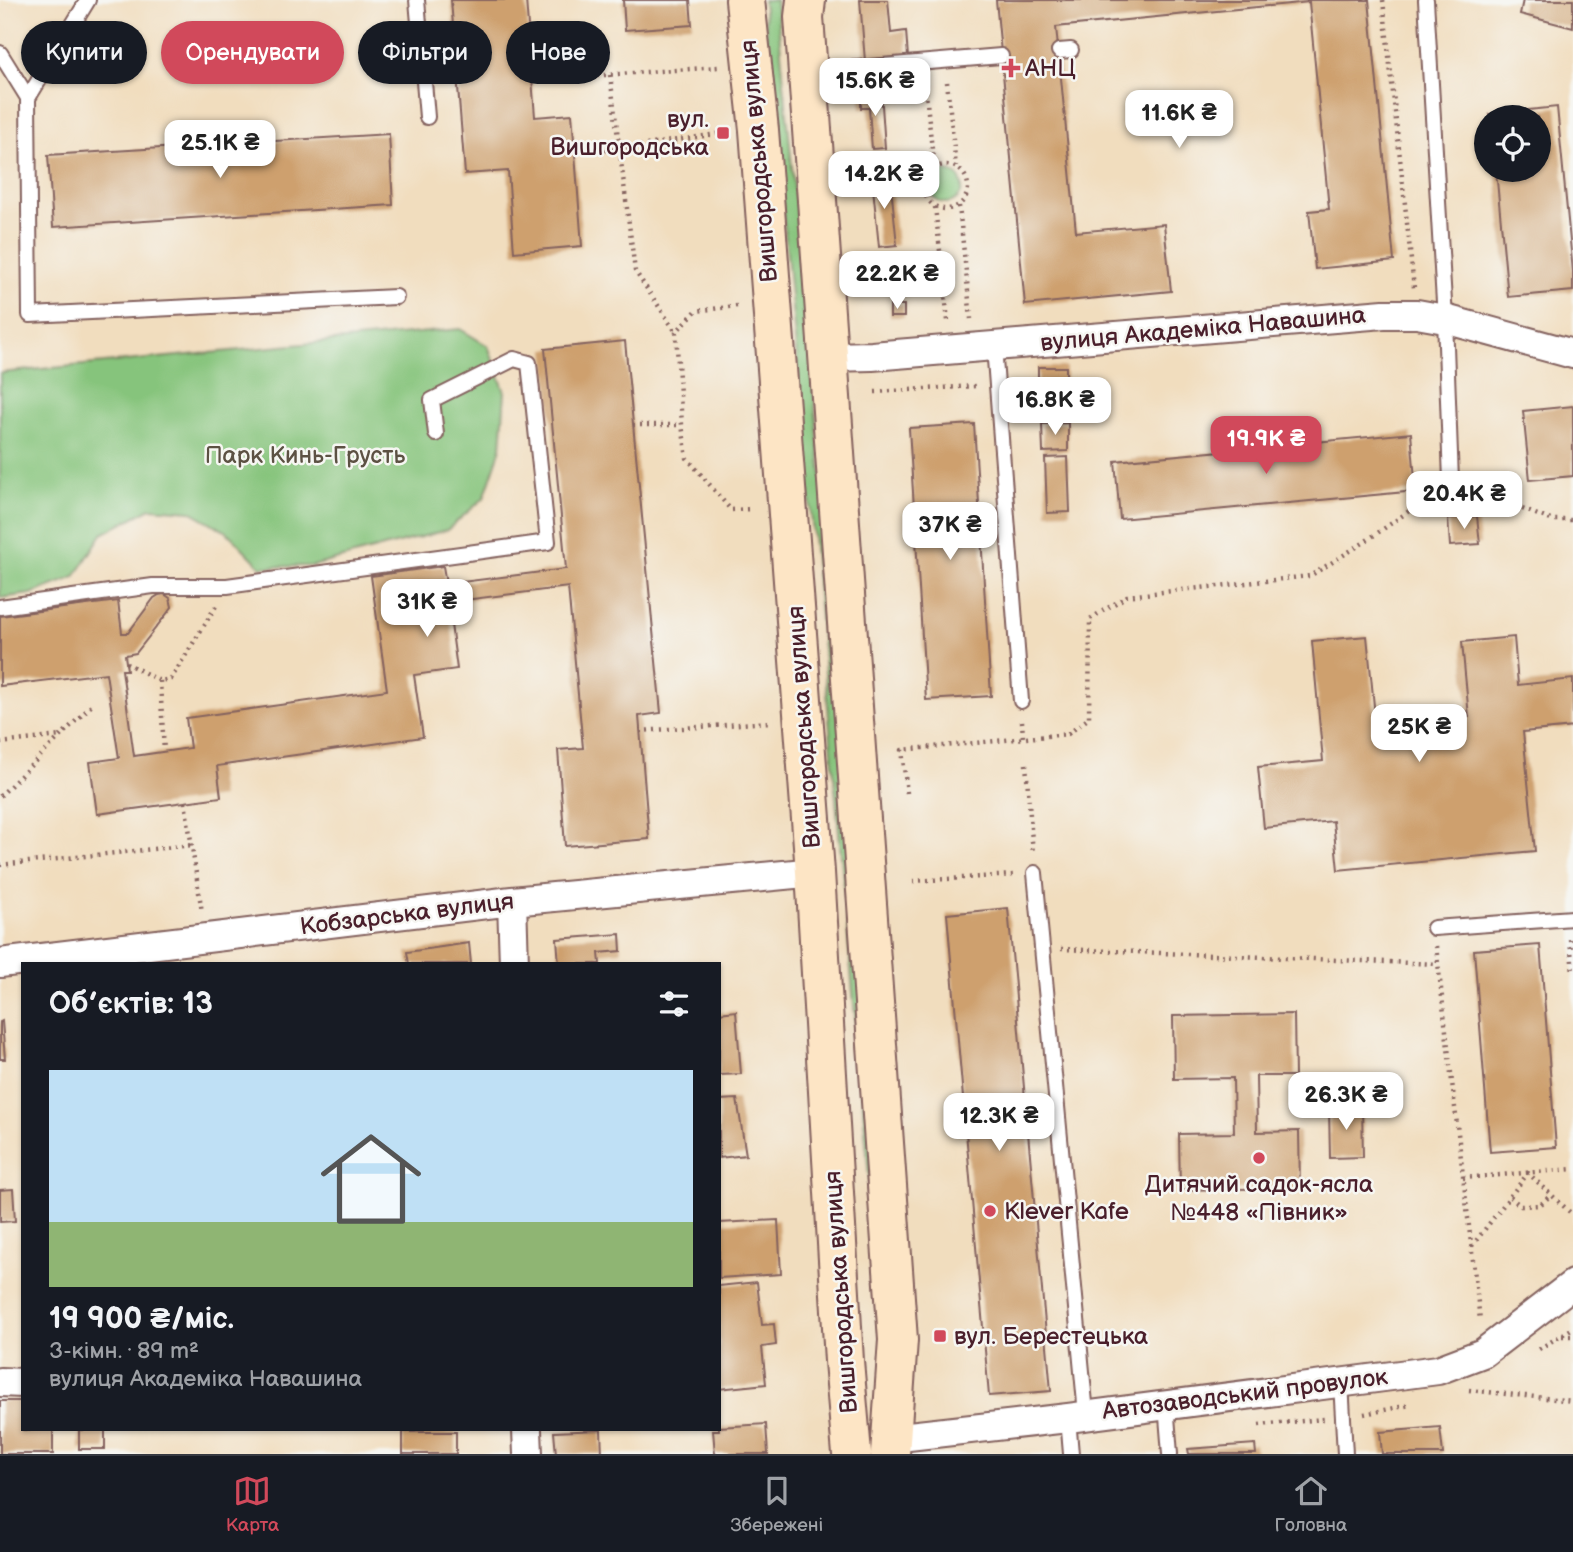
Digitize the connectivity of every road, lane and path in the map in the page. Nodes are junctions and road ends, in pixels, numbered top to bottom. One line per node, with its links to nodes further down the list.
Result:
1 (88, 0): 14 (lane)
2 (417, 0): 15 (lane)
3 (745, 0): 60 (main road, Вишгородська вулиця)
4 (806, 0): 12 (main road, Вишгородська вулиця)
5 (1383, 0): 27 (path)
6 (1426, 0): 29 (lane)
7 (0, 53): 14 (lane)
8 (1001, 56): 9 (lane)
9 (945, 61): 10 (lane); 19 (path)
10 (922, 63): 12 (lane); 20 (path)
11 (718, 67): 13 (path)
12 (808, 72): 34 (main road, Вишгородська вулиця)
13 (610, 75): 17 (path)
14 (28, 98): 25 (lane)
15 (427, 117)
16 (723, 133): 17 (path)
17 (620, 149): 18 (path); 31 (path)
18 (584, 152)
19 (956, 167): 20 (path); 23 (path)
20 (934, 168): 21 (path)
21 (923, 188): 22 (path); 24 (path)
22 (895, 190)
23 (959, 206): 24 (path); 28 (path)
24 (936, 207): 30 (path)
25 (396, 298)
26 (737, 306): 31 (path)
27 (1417, 314): 29 (street, вулиця Академіка Навашина); 32 (street, вулиця Академіка Навашина)
28 (971, 319)
29 (1445, 319): 33 (street, вулиця Академіка Навашина); 40 (lane)
30 (948, 322)
31 (676, 331): 38 (path)
32 (994, 346): 34 (street, вулиця Академіка Навашина); 35 (lane)
33 (1573, 354)
34 (829, 357): 91 (main road, Вишгородська вулиця)
35 (997, 385): 36 (path); 47 (lane)
36 (875, 392)
37 (633, 425): 38 (path)
38 (682, 425): 41 (path)
39 (436, 434): 43 (lane)
40 (1451, 481): 42 (path); 55 (path)
41 (753, 509)
42 (1573, 520)
43 (227, 586): 44 (lane); 46 (path)
44 (0, 607)
45 (126, 663): 46 (path)
46 (160, 681): 53 (path)
47 (1021, 701)
48 (93, 705): 51 (path)
49 (770, 722): 50 (path)
50 (640, 731)
51 (61, 736): 52 (path); 56 (path)
52 (0, 743)
53 (164, 752)
54 (1026, 764): 61 (path)
55 (907, 793)
56 (0, 796)
57 (185, 802): 58 (path)
58 (192, 845): 59 (path); 66 (path)
59 (0, 865)
60 (815, 872): 63 (street, Кобзарська вулиця); 93 (main road, Вишгородська вулиця)
61 (1035, 873): 62 (path); 67 (lane)
62 (913, 881)
63 (512, 901): 66 (street, Кобзарська вулиця); 68 (street)
64 (1571, 918): 65 (lane); 71 (path)
65 (1434, 928): 70 (path)
66 (206, 939): 69 (street, Кобзарська вулиця)
67 (1042, 948): 70 (path); 89 (lane)
68 (514, 962)
69 (0, 963)
70 (1438, 964): 74 (path)
71 (1573, 973)
72 (1573, 1169): 73 (path)
73 (1528, 1173): 74 (path); 75 (path); 76 (path)
74 (1463, 1178): 78 (path)
75 (1551, 1195): 76 (path); 77 (path)
76 (1510, 1197): 78 (path)
77 (1573, 1215)
78 (1471, 1247): 82 (path)
79 (1573, 1284): 82 (street, Автозаводський провулок)
80 (1561, 1336): 81 (path)
81 (1573, 1336)
82 (1483, 1353): 84 (street, Автозаводський провулок)
83 (0, 1382): 85 (street)
84 (1341, 1382): 88 (street, Автозаводський провулок); 96 (lane)
85 (21, 1383)
86 (1461, 1389): 87 (path)
87 (1573, 1401)
88 (1166, 1404): 89 (street, Автозаводський провулок); 95 (lane)
89 (1077, 1416): 91 (street, Автозаводський провулок); 94 (lane)
90 (527, 1431): 92 (street)
91 (890, 1446)
92 (528, 1454)
93 (852, 1454)
94 (1071, 1454)
95 (1170, 1454)
96 (1345, 1454)

